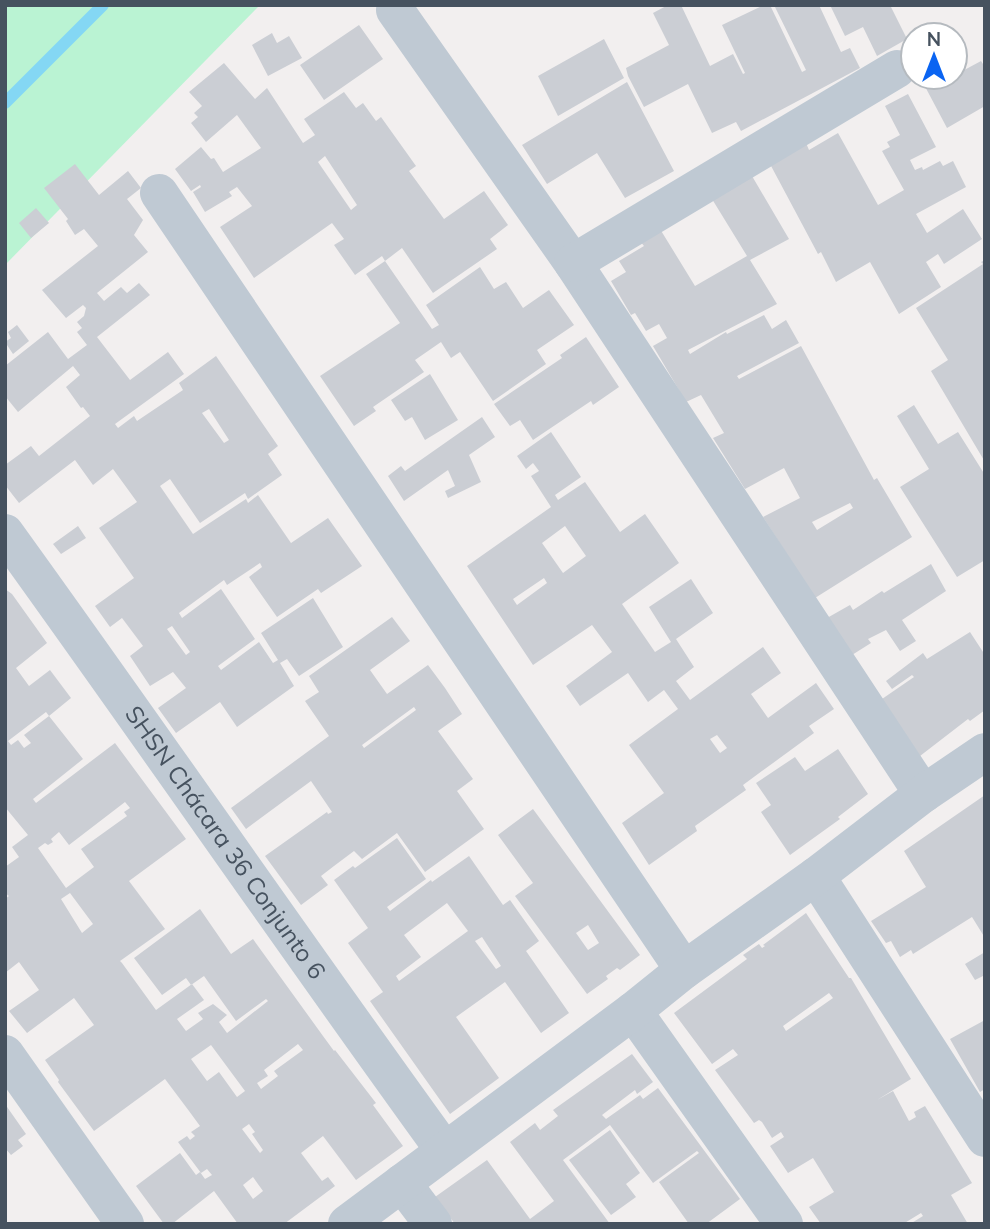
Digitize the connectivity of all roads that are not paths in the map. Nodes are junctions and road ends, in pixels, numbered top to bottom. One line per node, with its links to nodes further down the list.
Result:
1 (395, 10): 4 (street)
2 (897, 69): 4 (street)
3 (159, 193): 9 (street)
4 (573, 263): 7 (street)
5 (5, 533): 13 (street, SHSN Chácara 36 Conjunto 6)
6 (985, 752): 7 (street)
7 (923, 794): 8 (street)
8 (817, 876): 9 (street); 12 (street)
9 (684, 970): 10 (street)
10 (633, 1011): 13 (street); 18 (street)
11 (5, 1054): 15 (street)
12 (985, 1138)
13 (444, 1150): 14 (street)
14 (402, 1183): 16 (street); 17 (street)
15 (125, 1224)
16 (347, 1224)
17 (433, 1224)
18 (784, 1224)

